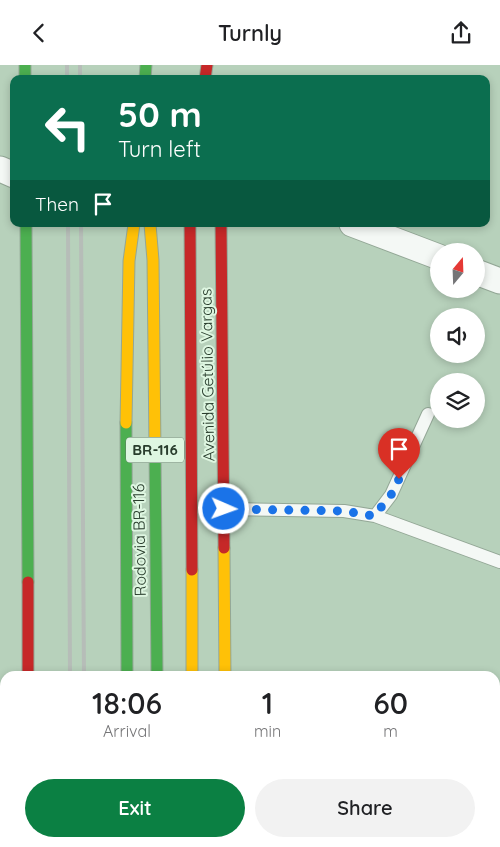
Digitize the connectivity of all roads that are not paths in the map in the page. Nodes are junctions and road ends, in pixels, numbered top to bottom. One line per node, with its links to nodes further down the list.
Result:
1 (26, 227): 14 (main road)
2 (134, 227): 15 (main road, BR-116)
3 (150, 227): 16 (main road, Rodovia BR-116 / BR-116)
4 (190, 227): 17 (main road, BR-116)
5 (221, 227): 11 (main road, Avenida Getúlio Vargas)
6 (360, 227): 7 (street)
7 (430, 254)
8 (485, 275): 9 (street)
9 (500, 281)
10 (428, 414): 12 (lane)
11 (224, 509): 12 (lane); 18 (main road, Avenida Getúlio Vargas)
12 (374, 516): 13 (lane)
13 (500, 562)
14 (28, 671)
15 (127, 671)
16 (157, 671)
17 (192, 671)
18 (225, 671)

